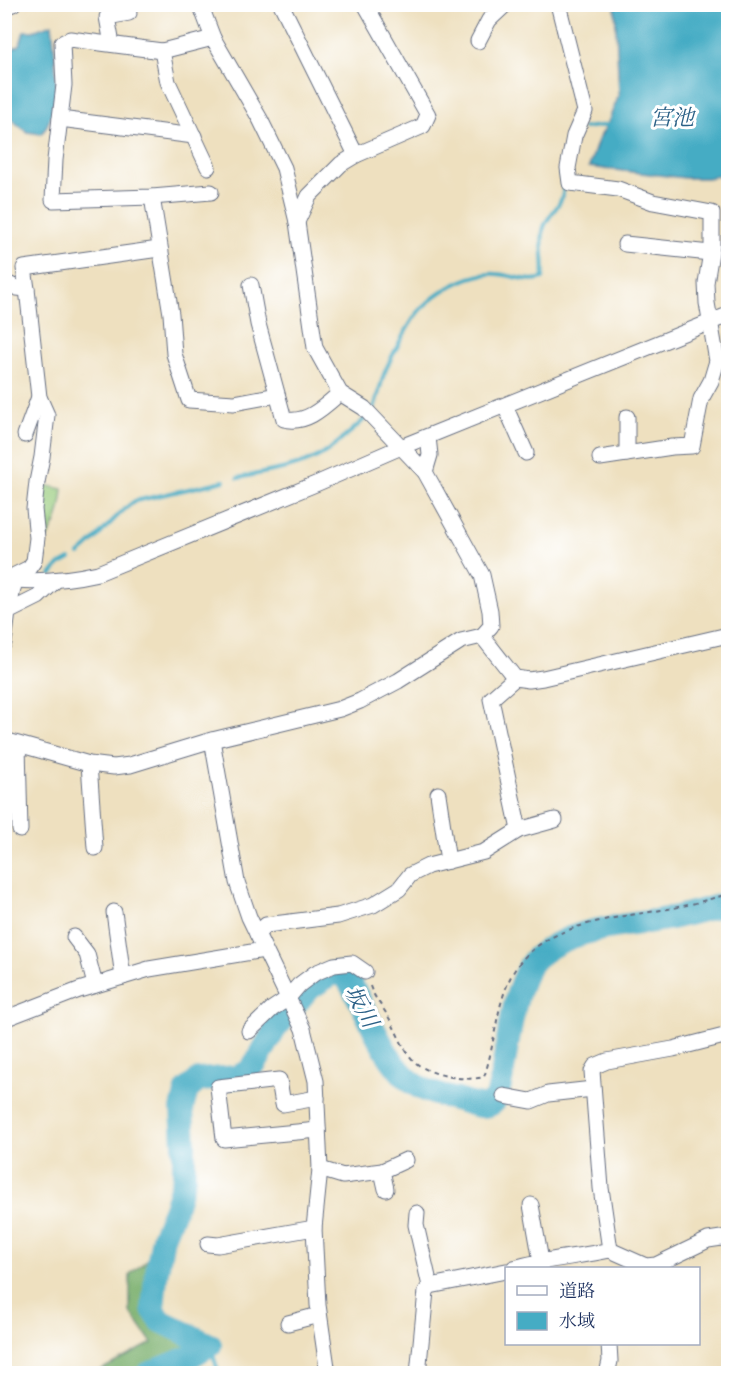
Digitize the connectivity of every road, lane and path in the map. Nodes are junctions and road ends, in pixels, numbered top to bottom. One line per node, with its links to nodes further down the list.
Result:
1 (13, 4): 7 (street)
2 (200, 4): 9 (street)
3 (281, 4): 15 (street)
4 (364, 4): 15 (street)
5 (506, 4): 10 (street)
6 (558, 4): 22 (street)
7 (4, 8)
8 (129, 13): 11 (street)
9 (213, 38): 12 (street); 19 (street)
10 (478, 41)
11 (112, 44): 12 (street); 13 (street)
12 (162, 51): 14 (street)
13 (60, 120): 14 (street); 18 (street)
14 (194, 136): 16 (street)
15 (356, 155): 19 (street)
16 (208, 167)
17 (211, 192): 18 (street)
18 (152, 197): 21 (street)
19 (297, 222): 28 (street)
20 (626, 244): 22 (street)
21 (159, 249): 25 (street); 29 (street)
22 (710, 253): 27 (street)
23 (4, 282): 25 (street)
24 (251, 285): 29 (street)
25 (27, 289): 30 (street)
26 (729, 315): 27 (street)
27 (711, 321): 31 (street); 39 (street)
28 (340, 393): 29 (street); 37 (street)
29 (277, 395)
30 (39, 397): 33 (street); 34 (street)
31 (505, 406): 36 (street); 38 (street)
32 (627, 417): 39 (street)
33 (31, 420): 34 (street); 35 (street)
34 (45, 429): 42 (street)
35 (25, 435)
36 (428, 436): 37 (street); 41 (street)
37 (401, 447): 41 (street); 43 (street)
38 (526, 453)
39 (627, 454): 40 (street)
40 (600, 458)
41 (425, 472): 46 (street)
42 (8, 580): 43 (street); 44 (street)
43 (56, 580): 44 (street)
44 (8, 612): 47 (street)
45 (729, 635): 48 (street)
46 (482, 636): 48 (street); 49 (street)
47 (4, 642)
48 (515, 678): 55 (street)
49 (212, 740): 51 (street); 60 (street)
50 (11, 742): 51 (street); 54 (street)
51 (89, 764): 56 (street)
52 (438, 794): 57 (street)
53 (555, 820): 55 (street)
54 (20, 830)
55 (519, 830): 57 (street)
56 (95, 848)
57 (448, 861): 60 (street)
58 (729, 894): 63 (path)
59 (114, 912): 64 (street)
60 (257, 934): 62 (street)
61 (74, 937): 65 (street)
62 (264, 950): 64 (street); 66 (street)
63 (365, 972): 66 (street)
64 (123, 977): 65 (street)
65 (95, 985): 67 (street)
66 (291, 1007): 68 (street); 72 (street)
67 (4, 1019)
68 (249, 1031)
69 (729, 1035): 70 (street)
70 (593, 1089): 71 (street); 83 (street)
71 (504, 1096)
72 (317, 1098): 73 (street); 73 (street)
73 (318, 1130): 75 (street)
74 (406, 1160): 76 (street)
75 (320, 1169): 76 (street); 80 (street)
76 (382, 1171): 77 (street)
77 (386, 1189)
78 (531, 1205): 84 (street)
79 (417, 1213): 88 (street)
80 (315, 1228): 82 (street); 89 (street)
81 (729, 1238): 83 (street)
82 (208, 1244)
83 (610, 1250): 85 (street)
84 (541, 1261): 85 (street); 86 (street)
85 (581, 1263)
86 (521, 1267)
87 (505, 1272): 88 (street)
88 (430, 1286): 93 (street)
89 (319, 1315): 90 (street); 92 (street)
90 (288, 1323)
91 (609, 1345): 94 (street)
92 (328, 1374)
93 (418, 1374)
94 (607, 1374)

